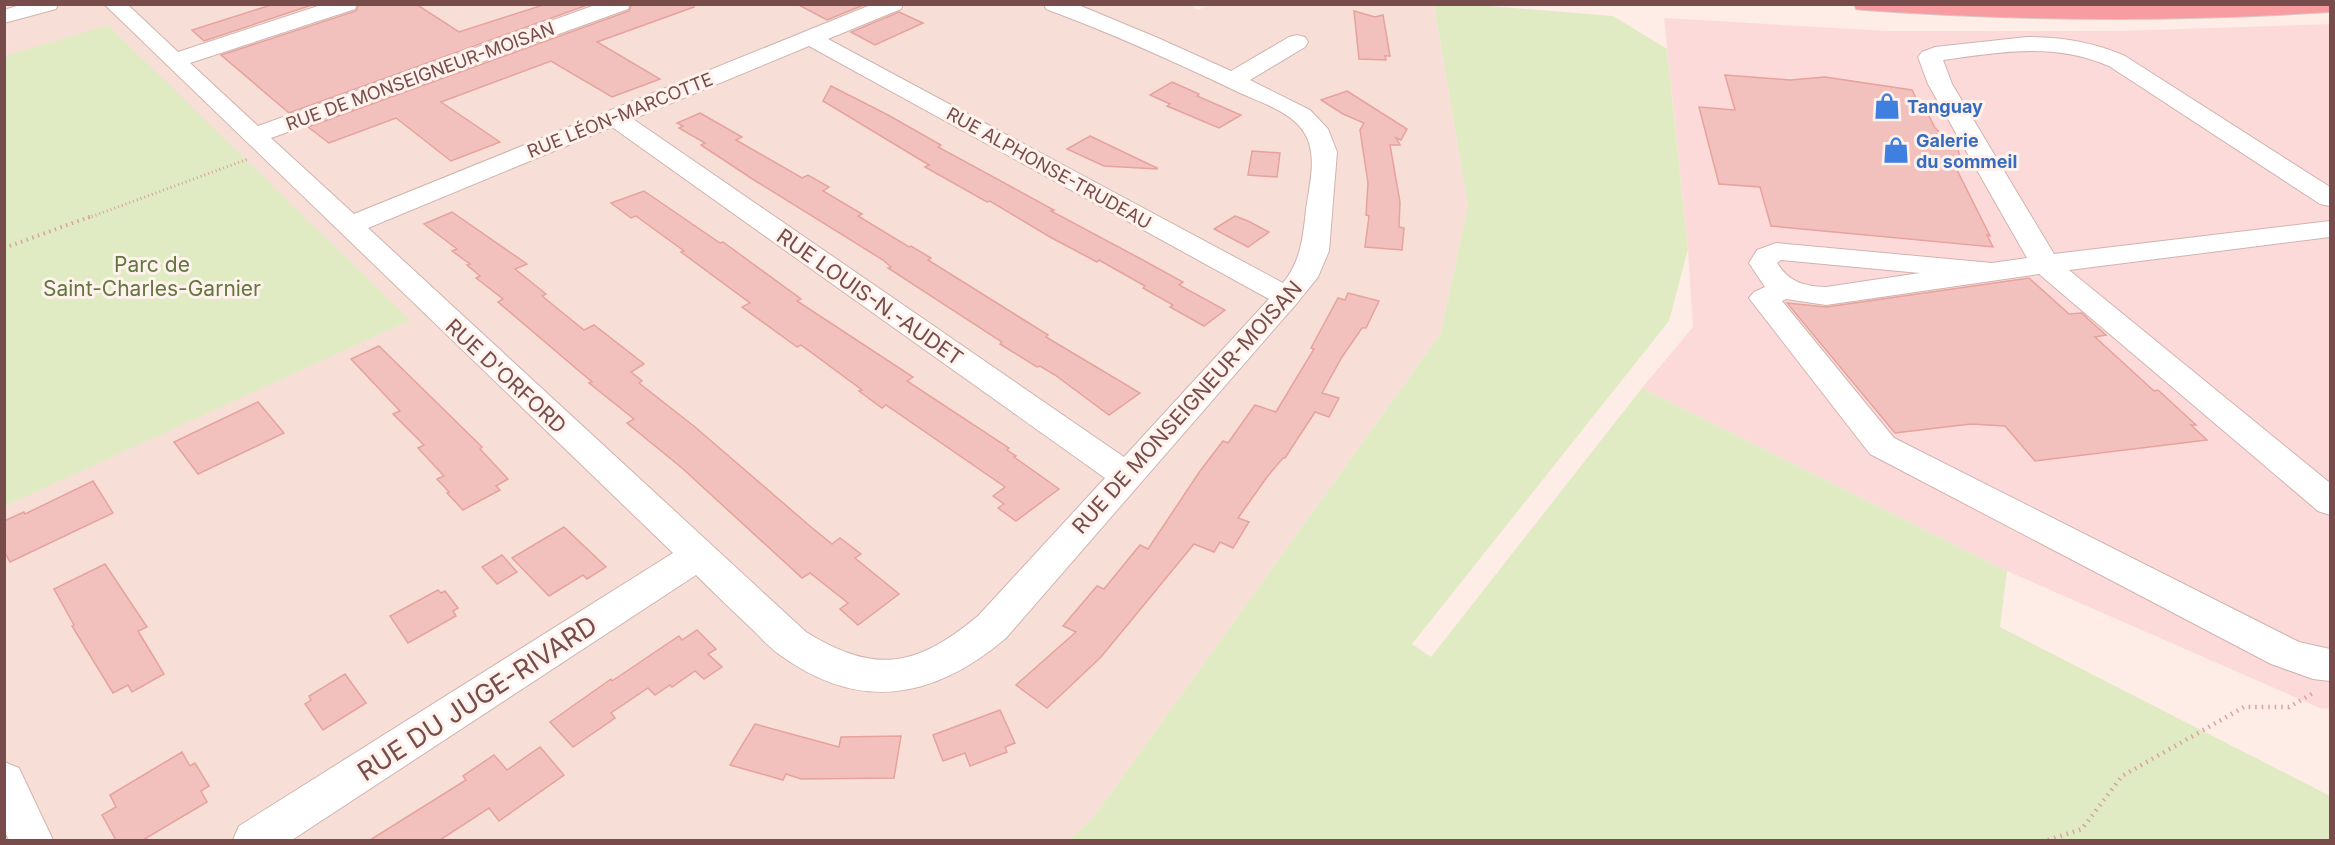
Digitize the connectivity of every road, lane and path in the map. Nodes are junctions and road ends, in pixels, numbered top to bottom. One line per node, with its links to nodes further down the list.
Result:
1 (48, 4): 9 (street)
2 (114, 4): 12 (street, RUE D'ORFORD)
3 (347, 4): 12 (street)
4 (620, 4): 15 (street, RUE DE MONSEIGNEUR-MOISAN)
5 (893, 4): 10 (street, RUE LÉON-MARCOTTE)
6 (1054, 4): 13 (street, RUE DE MONSEIGNEUR-MOISAN)
7 (1864, 4): 8 (highway)
8 (2331, 6)
9 (4, 17)
10 (810, 38): 14 (street, RUE LÉON-MARCOTTE); 23 (street, RUE ALPHONSE-TRUDEAU)
11 (1298, 42): 13 (street)
12 (173, 60): 15 (street, RUE D'ORFORD)
13 (1232, 80): 23 (street, RUE DE MONSEIGNEUR-MOISAN)
14 (615, 117): 17 (street, RUE LÉON-MARCOTTE); 24 (street, RUE LOUIS-N.-AUDET)
15 (261, 144): 17 (street, RUE D'ORFORD); 19 (path)
16 (2331, 198): 20 (street)
17 (348, 226): 26 (street, RUE D'ORFORD)
18 (2331, 229): 20 (street)
19 (4, 248)
20 (2045, 264): 21 (street); 25 (street)
21 (1995, 272): 22 (street); 22 (street)
22 (1784, 289): 28 (street)
23 (1287, 297): 24 (street, RUE DE MONSEIGNEUR-MOISAN)
24 (1126, 476): 27 (street, RUE DE MONSEIGNEUR-MOISAN)
25 (2331, 502)
26 (698, 556): 27 (street, RUE D'ORFORD); 31 (street, RUE DU JUGE-RIVARD)
27 (932, 668)
28 (2325, 677): 32 (path)
29 (4, 780): 30 (street)
30 (31, 840)
31 (255, 840)
32 (2048, 840)

